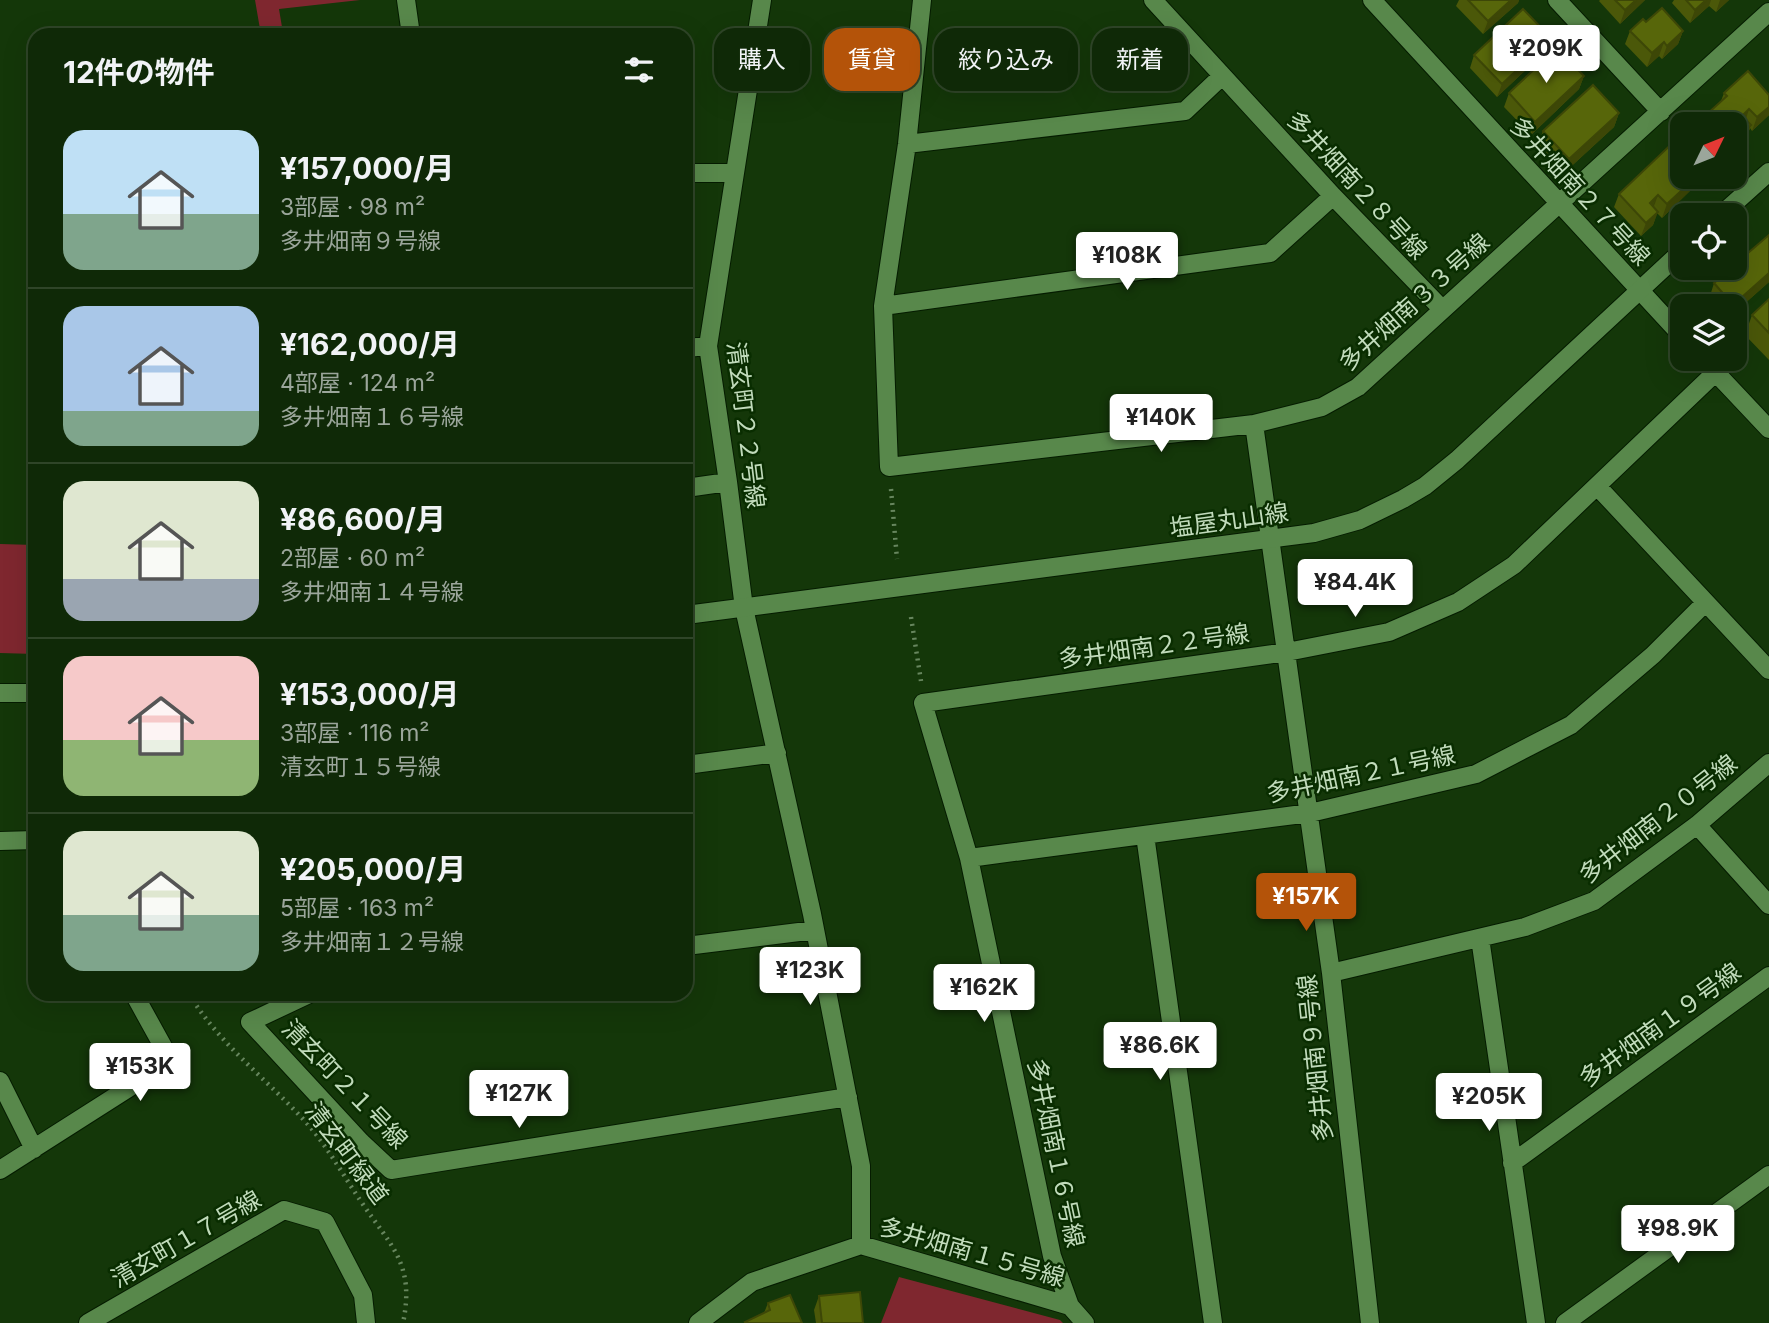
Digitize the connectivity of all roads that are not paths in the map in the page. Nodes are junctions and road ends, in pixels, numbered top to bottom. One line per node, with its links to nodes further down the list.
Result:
1 (406, 0): 8 (street)
2 (762, 0): 14 (street, 清玄町２２号線)
3 (922, 0): 11 (street)
4 (1153, 0): 9 (street, 多井畑南２８号線)
5 (1372, 0): 17 (street, 多井畑南２７号線)
6 (1558, 0): 10 (street)
7 (1769, 12): 10 (street, 多井畑南３３号線)
8 (410, 28)
9 (1222, 76): 11 (street); 15 (street, 多井畑南２８号線)
10 (1661, 112): 17 (street, 多井畑南３３号線)
11 (907, 144): 20 (street)
12 (1769, 172): 16 (street)
13 (693, 173): 14 (street)
14 (735, 173): 23 (street, 清玄町２２号線)
15 (1333, 196): 20 (street); 21 (street, 多井畑南２８号線)
16 (1734, 203)
17 (1560, 206): 19 (street, 多井畑南２７号線); 21 (street, 多井畑南３３号線)
18 (1670, 262): 19 (street, 塩屋丸山線)
19 (1638, 291): 22 (street, 多井畑南２７号線); 32 (street, 塩屋丸山線)
20 (883, 306): 27 (street, 多井畑南３３号線)
21 (1442, 309): 27 (street, 多井畑南３３号線)
22 (1670, 324)
23 (708, 345): 24 (street); 29 (street, 清玄町２２号線)
24 (693, 347)
25 (1703, 371): 30 (street, 多井畑南２２号線)
26 (1715, 371): 28 (street)
27 (1254, 424): 32 (street, 多井畑南９号線)
28 (1769, 429)
29 (728, 482): 31 (street); 34 (street, 清玄町２２号線)
30 (1597, 486): 33 (street); 36 (street, 多井畑南２２号線)
31 (693, 487)
32 (1270, 539): 34 (street, 塩屋丸山線); 36 (street, 多井畑南９号線)
33 (1705, 603): 37 (street); 44 (street, 多井畑南２１号線)
34 (744, 608): 35 (street, 塩屋丸山線); 41 (street, 清玄町２２号線)
35 (693, 614)
36 (1287, 652): 40 (street, 多井畑南２２号線); 44 (street, 多井畑南９号線)
37 (1769, 670)
38 (0, 693): 39 (street)
39 (28, 693)
40 (924, 702): 49 (street, 多井畑南１６号線)
41 (778, 753): 43 (street); 51 (street, 清玄町２２号線)
42 (1769, 763): 45 (street, 多井畑南２０号線)
43 (693, 764)
44 (1310, 813): 46 (street, 多井畑南２１号線); 54 (street, 多井畑南９号線)
45 (1697, 825): 50 (street); 52 (street, 多井畑南２０号線)
46 (1145, 835): 49 (street, 多井畑南２１号線); 70 (street)
47 (28, 840): 48 (street)
48 (0, 841)
49 (970, 858): 65 (street, 多井畑南１６号線)
50 (1769, 905)
51 (815, 930): 53 (street); 59 (street, 清玄町２２号線)
52 (1480, 938): 54 (street, 多井畑南２０号線); 61 (street)
53 (693, 945)
54 (1331, 973): 71 (street, 多井畑南９号線)
55 (1769, 976): 61 (street, 多井畑南１９号線)
56 (138, 1001): 60 (street)
57 (294, 1001): 59 (street, 清玄町２１号線)
58 (0, 1081): 60 (street)
59 (848, 1097): 64 (street, 清玄町２２号線)
60 (34, 1149): 62 (street)
61 (1512, 1163): 72 (street)
62 (0, 1170)
63 (1769, 1175): 73 (street)
64 (861, 1245): 65 (street, 多井畑南１５号線); 68 (street)
65 (1070, 1306): 69 (street, 多井畑南１６号線)
66 (88, 1323): 67 (street, 清玄町１７号線)
67 (366, 1323)
68 (698, 1323)
69 (1085, 1323)
70 (1213, 1323)
71 (1370, 1323)
72 (1536, 1323)
73 (1565, 1323)

